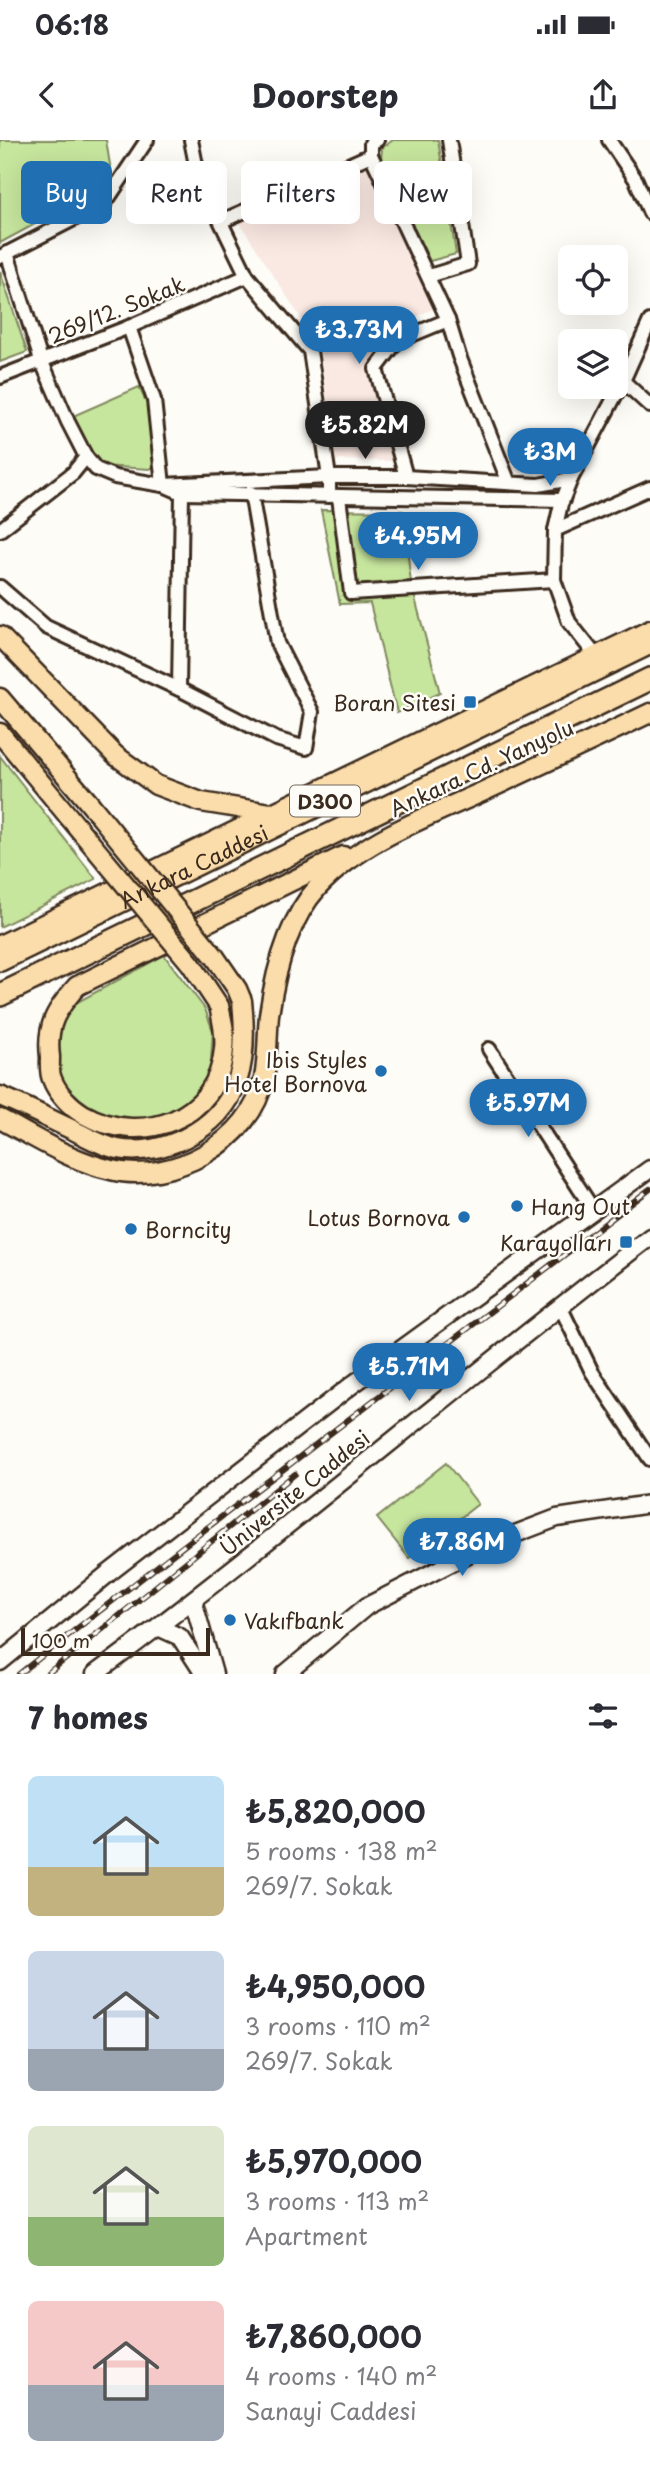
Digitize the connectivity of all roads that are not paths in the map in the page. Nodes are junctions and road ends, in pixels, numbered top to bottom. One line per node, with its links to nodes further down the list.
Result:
1 (148, 140): 10 (street)
2 (191, 140): 6 (street)
3 (449, 140): 12 (street)
4 (609, 140): 7 (street)
5 (372, 145): 8 (street); 12 (street)
6 (195, 161)
7 (650, 214)
8 (227, 218)
9 (223, 224): 11 (street)
10 (3, 255): 16 (street)
11 (247, 276): 15 (street, 269/12. Sokak); 23 (street)
12 (429, 276): 13 (street)
13 (448, 320): 24 (street); 26 (street)
14 (650, 321): 17 (street)
15 (129, 327): 16 (street, 269/12. Sokak); 27 (street)
16 (41, 360): 18 (street, 269/12. Sokak); 22 (street)
17 (628, 370)
18 (0, 377)
19 (628, 386): 21 (street)
20 (613, 399): 25 (street)
21 (650, 406)
22 (86, 457): 27 (street); 33 (street)
23 (329, 477): 24 (street); 27 (street); 31 (street)
24 (406, 477): 26 (street)
25 (571, 479): 26 (street); 32 (street)
26 (509, 483)
27 (163, 485): 29 (street)
28 (650, 488): 34 (street)
29 (182, 493): 30 (street); 42 (street)
30 (251, 493): 31 (street); 42 (street)
31 (334, 496): 32 (street); 35 (street)
32 (563, 500): 34 (street)
33 (0, 530)
34 (555, 530): 35 (street)
35 (554, 580): 40 (street)
36 (0, 587): 42 (street)
37 (650, 629): 40 (main road)
38 (0, 636): 46 (main road)
39 (650, 643): 49 (highway, Ankara Caddesi / D300)
40 (596, 656): 46 (main road)
41 (650, 679): 50 (highway, Ankara Caddesi / D300)
42 (179, 689)
43 (0, 698): 52 (main road, bridge)
44 (650, 713): 47 (main road, Ankara Cd. Yanyolu)
45 (0, 733): 47 (main road, bridge)
46 (270, 813): 48 (main road)
47 (386, 835): 53 (main road, Ankara Cd. Yanyolu)
48 (0, 945)
49 (0, 960)
50 (0, 996)
51 (489, 1049): 55 (street)
52 (0, 1096)
53 (0, 1119)
54 (650, 1169): 55 (main road)
55 (594, 1211): 62 (main road)
56 (650, 1237): 57 (main road, Üniversite Caddesi)
57 (560, 1306): 58 (street); 60 (main road, Üniversite Caddesi)
58 (650, 1459)
59 (650, 1504): 66 (main road)
60 (193, 1600): 61 (main road, Üniversite Caddesi); 65 (main road)
61 (158, 1627): 63 (main road, Üniversite Caddesi); 64 (main road)
62 (0, 1661)
63 (95, 1674)
64 (204, 1674)
65 (214, 1674)
66 (285, 1674)

